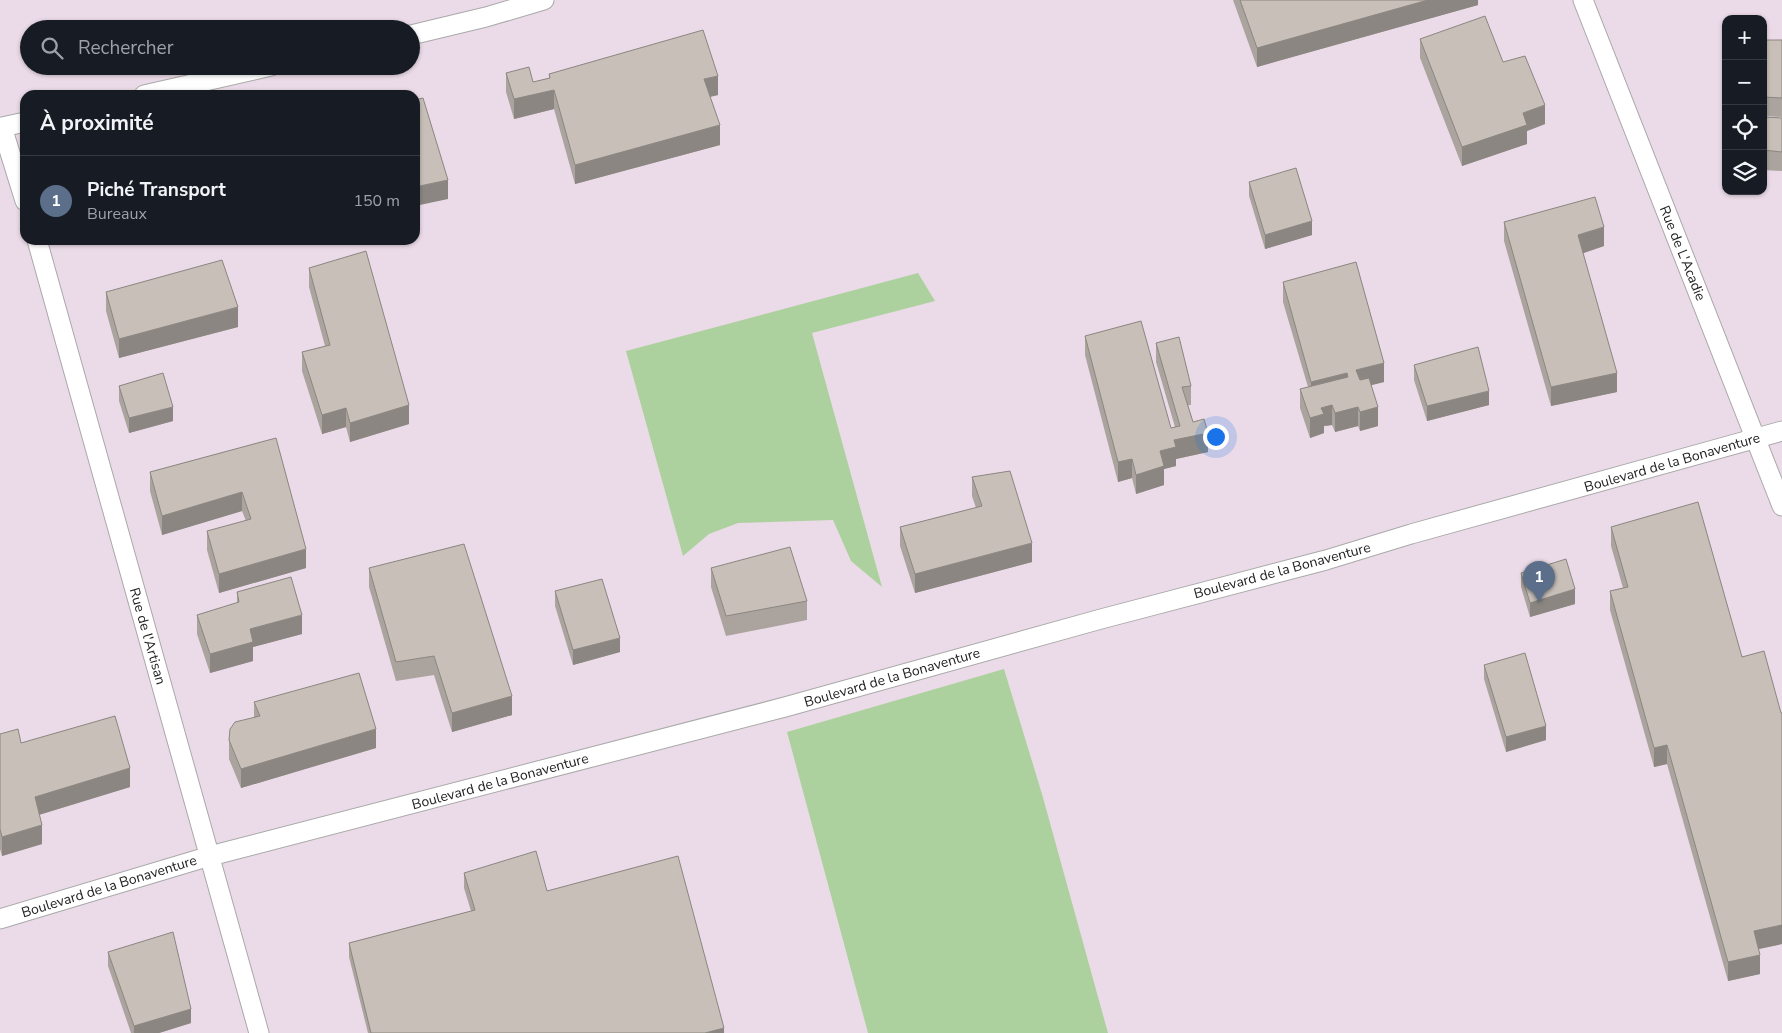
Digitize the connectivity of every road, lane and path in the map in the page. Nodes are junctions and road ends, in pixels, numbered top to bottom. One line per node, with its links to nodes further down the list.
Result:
1 (544, 0): 3 (street)
2 (1582, 0): 10 (street, Rue de L'Acadie)
3 (420, 33)
4 (232, 75): 5 (street)
5 (166, 90)
6 (20, 123): 7 (street)
7 (20, 185)
8 (37, 245): 12 (street, Rue de l'Artisan)
9 (1782, 431): 10 (street, Boulevard de la Bonaventure)
10 (1756, 438): 11 (street, Rue de L'Acadie); 12 (street, Boulevard de la Bonaventure)
11 (1782, 506)
12 (210, 856): 13 (street, Boulevard de la Bonaventure); 14 (street, Rue de l'Artisan)
13 (0, 919)
14 (259, 1033)

